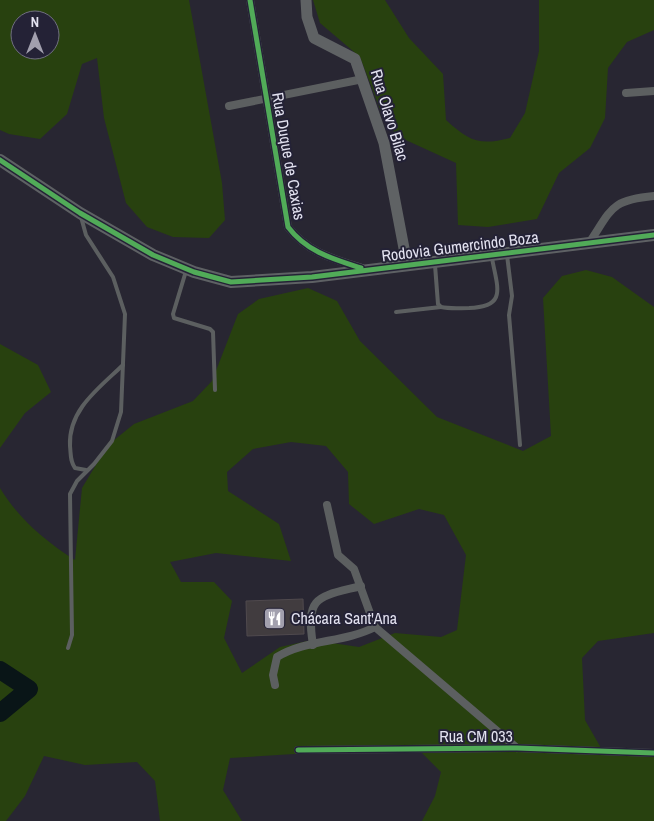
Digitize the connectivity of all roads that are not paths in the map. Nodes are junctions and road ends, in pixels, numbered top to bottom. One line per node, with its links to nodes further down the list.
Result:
1 (250, 0): 6 (street, Rua Duque de Caxias)
2 (306, 0): 3 (street, Rua Olavo Bilac)
3 (363, 79): 6 (street); 16 (street, Rua Olavo Bilac)
4 (654, 91): 5 (street)
5 (626, 93)
6 (266, 97): 7 (street); 18 (street, Rua Duque de Caxias)
7 (229, 106)
8 (0, 160): 10 (main road, Rodovia Gumercindo Boza)
9 (654, 196): 12 (street)
10 (80, 213): 17 (main road, Rodovia Gumercindo Boza); 21 (lane)
11 (654, 235): 12 (main road, Rodovia Gumercindo Boza)
12 (589, 244): 13 (main road, Rodovia Gumercindo Boza)
13 (507, 253): 14 (main road, Rodovia Gumercindo Boza); 23 (lane)
14 (492, 256): 15 (main road, Rodovia Gumercindo Boza); 19 (lane)
15 (434, 261): 16 (main road, Rodovia Gumercindo Boza); 19 (lane)
16 (407, 264): 18 (main road, Rodovia Gumercindo Boza)
17 (187, 269): 18 (main road, Rodovia Gumercindo Boza); 22 (lane)
18 (366, 269)
19 (441, 307): 20 (lane)
20 (396, 312)
21 (123, 365): 24 (lane); 24 (lane)
22 (214, 390)
23 (520, 445)
24 (86, 470): 29 (lane)
25 (327, 505): 26 (street)
26 (362, 586): 27 (street); 28 (street)
27 (375, 627): 28 (street); 31 (street)
28 (313, 644): 30 (street)
29 (68, 648)
30 (275, 685)
31 (517, 748): 32 (street, Rua CM 033); 33 (street, Rua CM 033)
32 (298, 750)
33 (654, 753)

